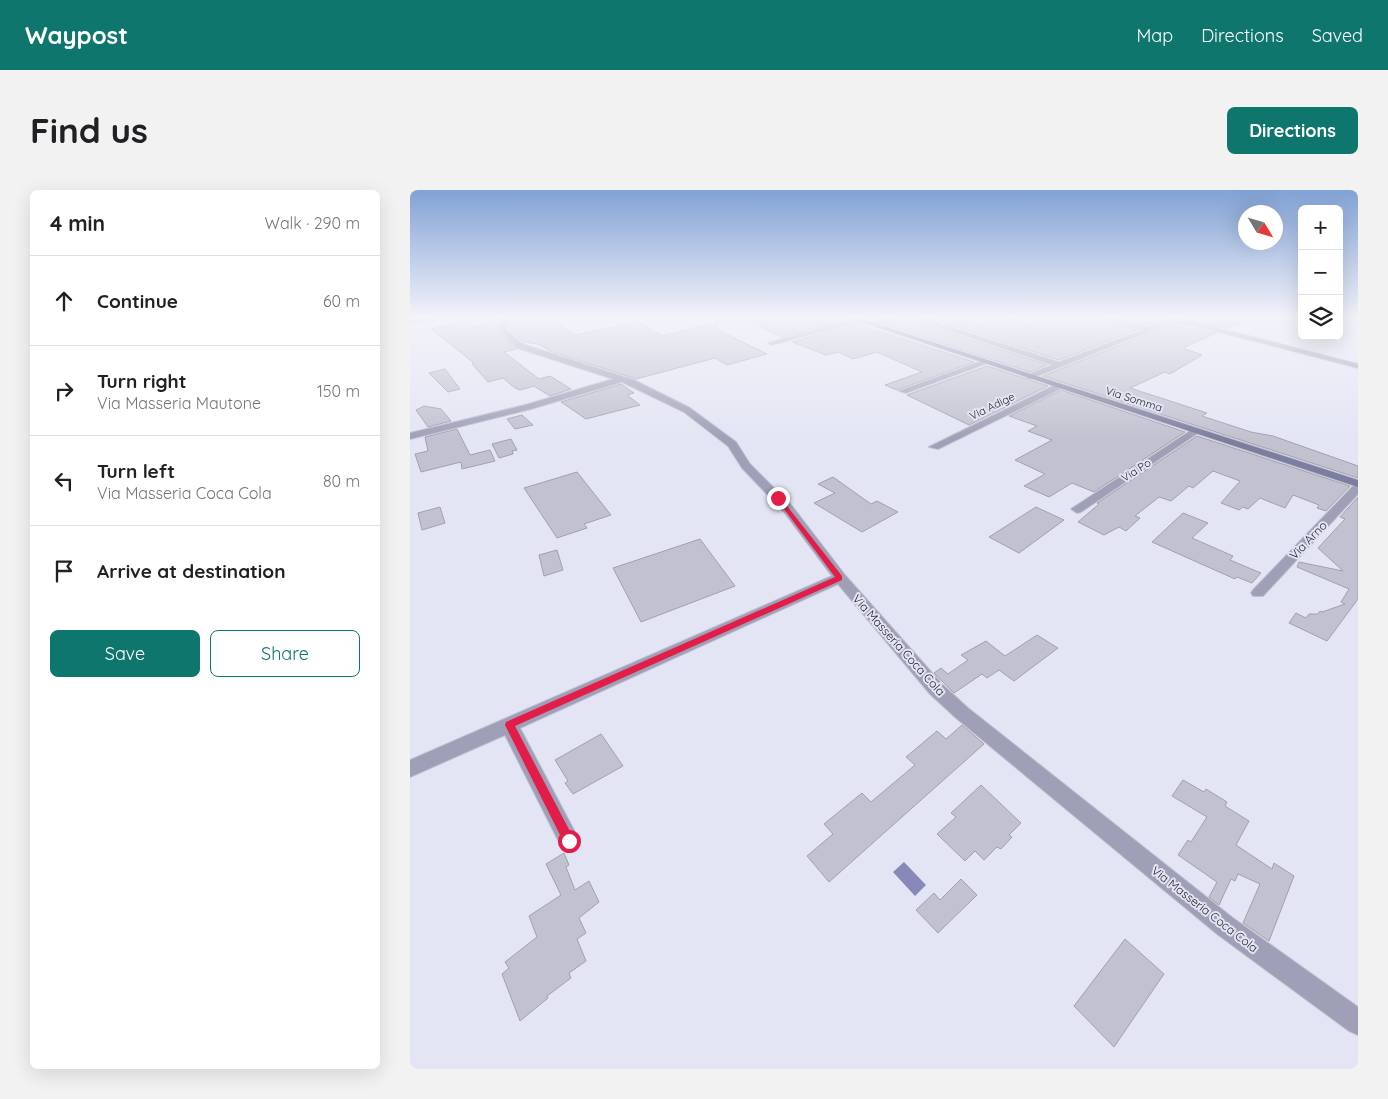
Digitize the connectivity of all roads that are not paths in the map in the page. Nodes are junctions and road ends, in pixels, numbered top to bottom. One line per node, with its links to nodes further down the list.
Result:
1 (553, 357): 10 (street, Via Masseria Coca Cola)
2 (972, 357): 6 (street, Via Somma)
3 (1036, 357): 7 (street)
4 (1081, 357): 7 (street)
5 (1323, 357): 8 (street)
6 (987, 362): 9 (street, Via Somma); 12 (street)
7 (1060, 365): 9 (street)
8 (1358, 366)
9 (1030, 377): 11 (street, Via Somma)
10 (622, 380): 14 (street); 18 (street, Via Masseria Coca Cola)
11 (1059, 386): 13 (street, Via Somma); 15 (street, Via Adige)
12 (904, 391)
13 (1196, 431): 16 (street, Via Somma); 17 (street, Via Po)
14 (410, 436)
15 (934, 447)
16 (1358, 486): 19 (street, Via Arno)
17 (1077, 509)
18 (840, 578): 20 (street); 23 (street, Via Masseria Coca Cola)
19 (1258, 593)
20 (509, 725): 21 (street); 22 (street)
21 (410, 769)
22 (569, 841)
23 (1358, 1022)

